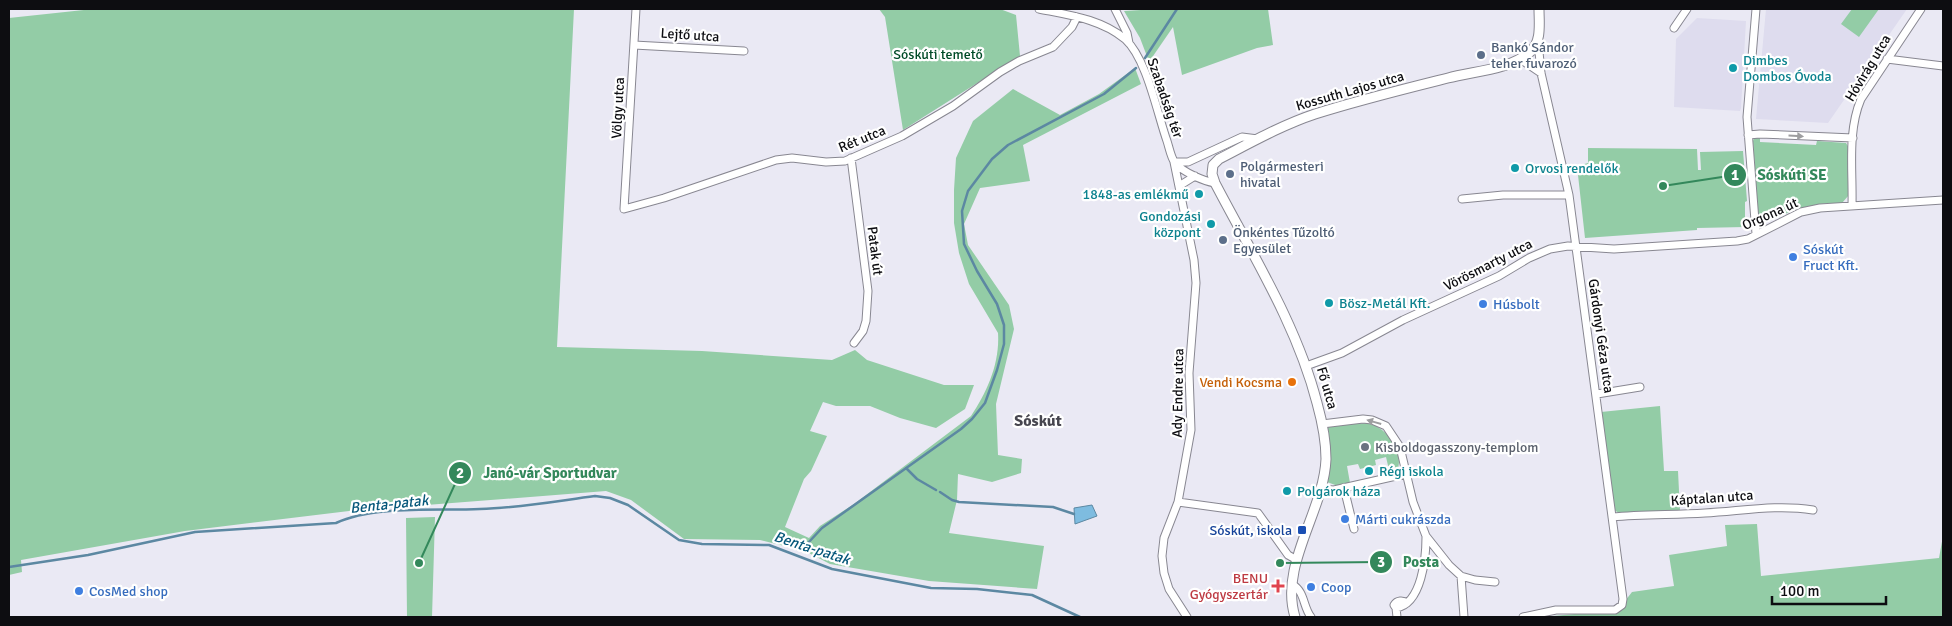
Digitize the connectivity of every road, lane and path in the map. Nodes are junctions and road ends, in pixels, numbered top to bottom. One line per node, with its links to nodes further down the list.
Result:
1 (636, 9): 13 (street, Völgy utca)
2 (1039, 9): 8 (street)
3 (1539, 9): 11 (street)
4 (1688, 9): 10 (street)
5 (1756, 9): 19 (street)
6 (1921, 9): 16 (street, Hóvirág utca)
7 (1116, 12): 9 (street); 12 (street)
8 (1077, 17): 9 (street); 22 (street, Rét utca)
9 (1107, 28): 12 (street)
10 (1674, 28)
11 (1538, 41): 15 (street); 18 (street, Gárdonyi Géza utca)
12 (1129, 44): 23 (street, Szabadság tér)
13 (634, 45): 14 (street, Lejtő utca); 31 (street, Völgy utca)
14 (744, 51)
15 (1520, 59): 18 (street); 21 (street, Kossuth Lajos utca)
16 (1887, 59): 17 (street); 20 (street, Hóvirág utca)
17 (1943, 66)
18 (1541, 73): 27 (street, Gárdonyi Géza utca)
19 (1748, 135): 20 (street, one-way to 20); 32 (street)
20 (1853, 138): 30 (street, Hóvirág utca)
21 (1258, 139): 23 (street); 25 (street, Kossuth Lajos utca)
22 (851, 158): 31 (street, Rét utca); 34 (street, Patak út)
23 (1174, 162): 24 (street); 26 (street, Ady Endre utca)
24 (1195, 176): 25 (street); 26 (street)
25 (1215, 183): 35 (street, Fő utca)
26 (1179, 186): 42 (street, Ady Endre utca)
27 (1569, 195): 28 (street); 33 (street, Gárdonyi Géza utca)
28 (1462, 199)
29 (1943, 200): 30 (street, Orgona út)
30 (1852, 205): 32 (street, Orgona út)
31 (624, 209)
32 (1756, 234): 33 (street, Orgona út)
33 (1576, 247): 35 (street, Vörösmarty utca); 37 (street, Gárdonyi Géza utca)
34 (854, 343)
35 (1306, 366): 38 (street, Fő utca)
36 (1640, 387): 37 (street)
37 (1596, 394): 44 (street, Gárdonyi Géza utca)
38 (1322, 424): 39 (street, one-way to 38); 41 (street, Fő utca)
39 (1405, 474): 40 (street); 46 (street)
40 (1344, 488): 41 (street); 45 (street)
41 (1320, 489): 49 (street, Fő utca)
42 (1178, 502): 49 (street); 53 (street, Ady Endre utca)
43 (1813, 510): 44 (street, Káptalan utca)
44 (1612, 517): 58 (street, Gárdonyi Géza utca)
45 (1354, 529)
46 (1426, 536): 47 (street); 48 (street)
47 (1436, 549): 48 (street); 50 (street)
48 (1426, 552): 56 (street)
49 (1298, 560): 52 (street, Fő utca)
50 (1460, 576): 51 (street); 57 (street)
51 (1495, 582)
52 (1293, 586): 54 (street, Fő utca); 55 (street)
53 (1187, 617)
54 (1295, 617)
55 (1311, 617)
56 (1397, 617)
57 (1464, 617)
58 (1523, 617)

